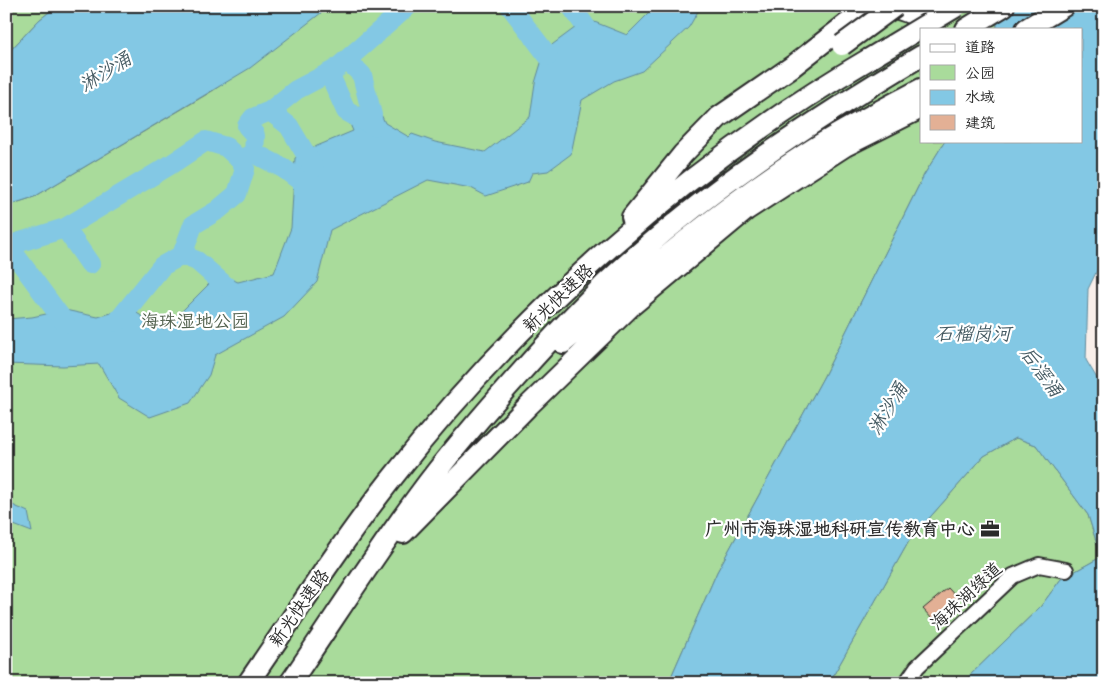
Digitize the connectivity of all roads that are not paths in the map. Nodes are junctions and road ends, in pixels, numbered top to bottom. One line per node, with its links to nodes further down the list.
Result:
1 (879, 6): 15 (highway)
2 (888, 6): 9 (highway)
3 (895, 6): 15 (highway, bridge)
4 (957, 6): 7 (highway, 新光快速路, bridge)
5 (1004, 6): 10 (highway)
6 (1064, 6): 11 (highway)
7 (920, 28)
8 (920, 28): 15 (highway, 新光快速路, bridge)
9 (929, 28)
10 (968, 28)
11 (1028, 28)
12 (920, 57): 16 (highway, 新光快速路)
13 (920, 90): 16 (highway)
14 (920, 108): 17 (highway)
15 (598, 259): 19 (highway, 新光快速路)
16 (500, 396): 17 (highway, 新光快速路)
17 (368, 568): 20 (highway, 新光快速路)
18 (1066, 570): 21 (street, 海珠湖绿道)
19 (248, 683)
20 (290, 683)
21 (906, 683)

